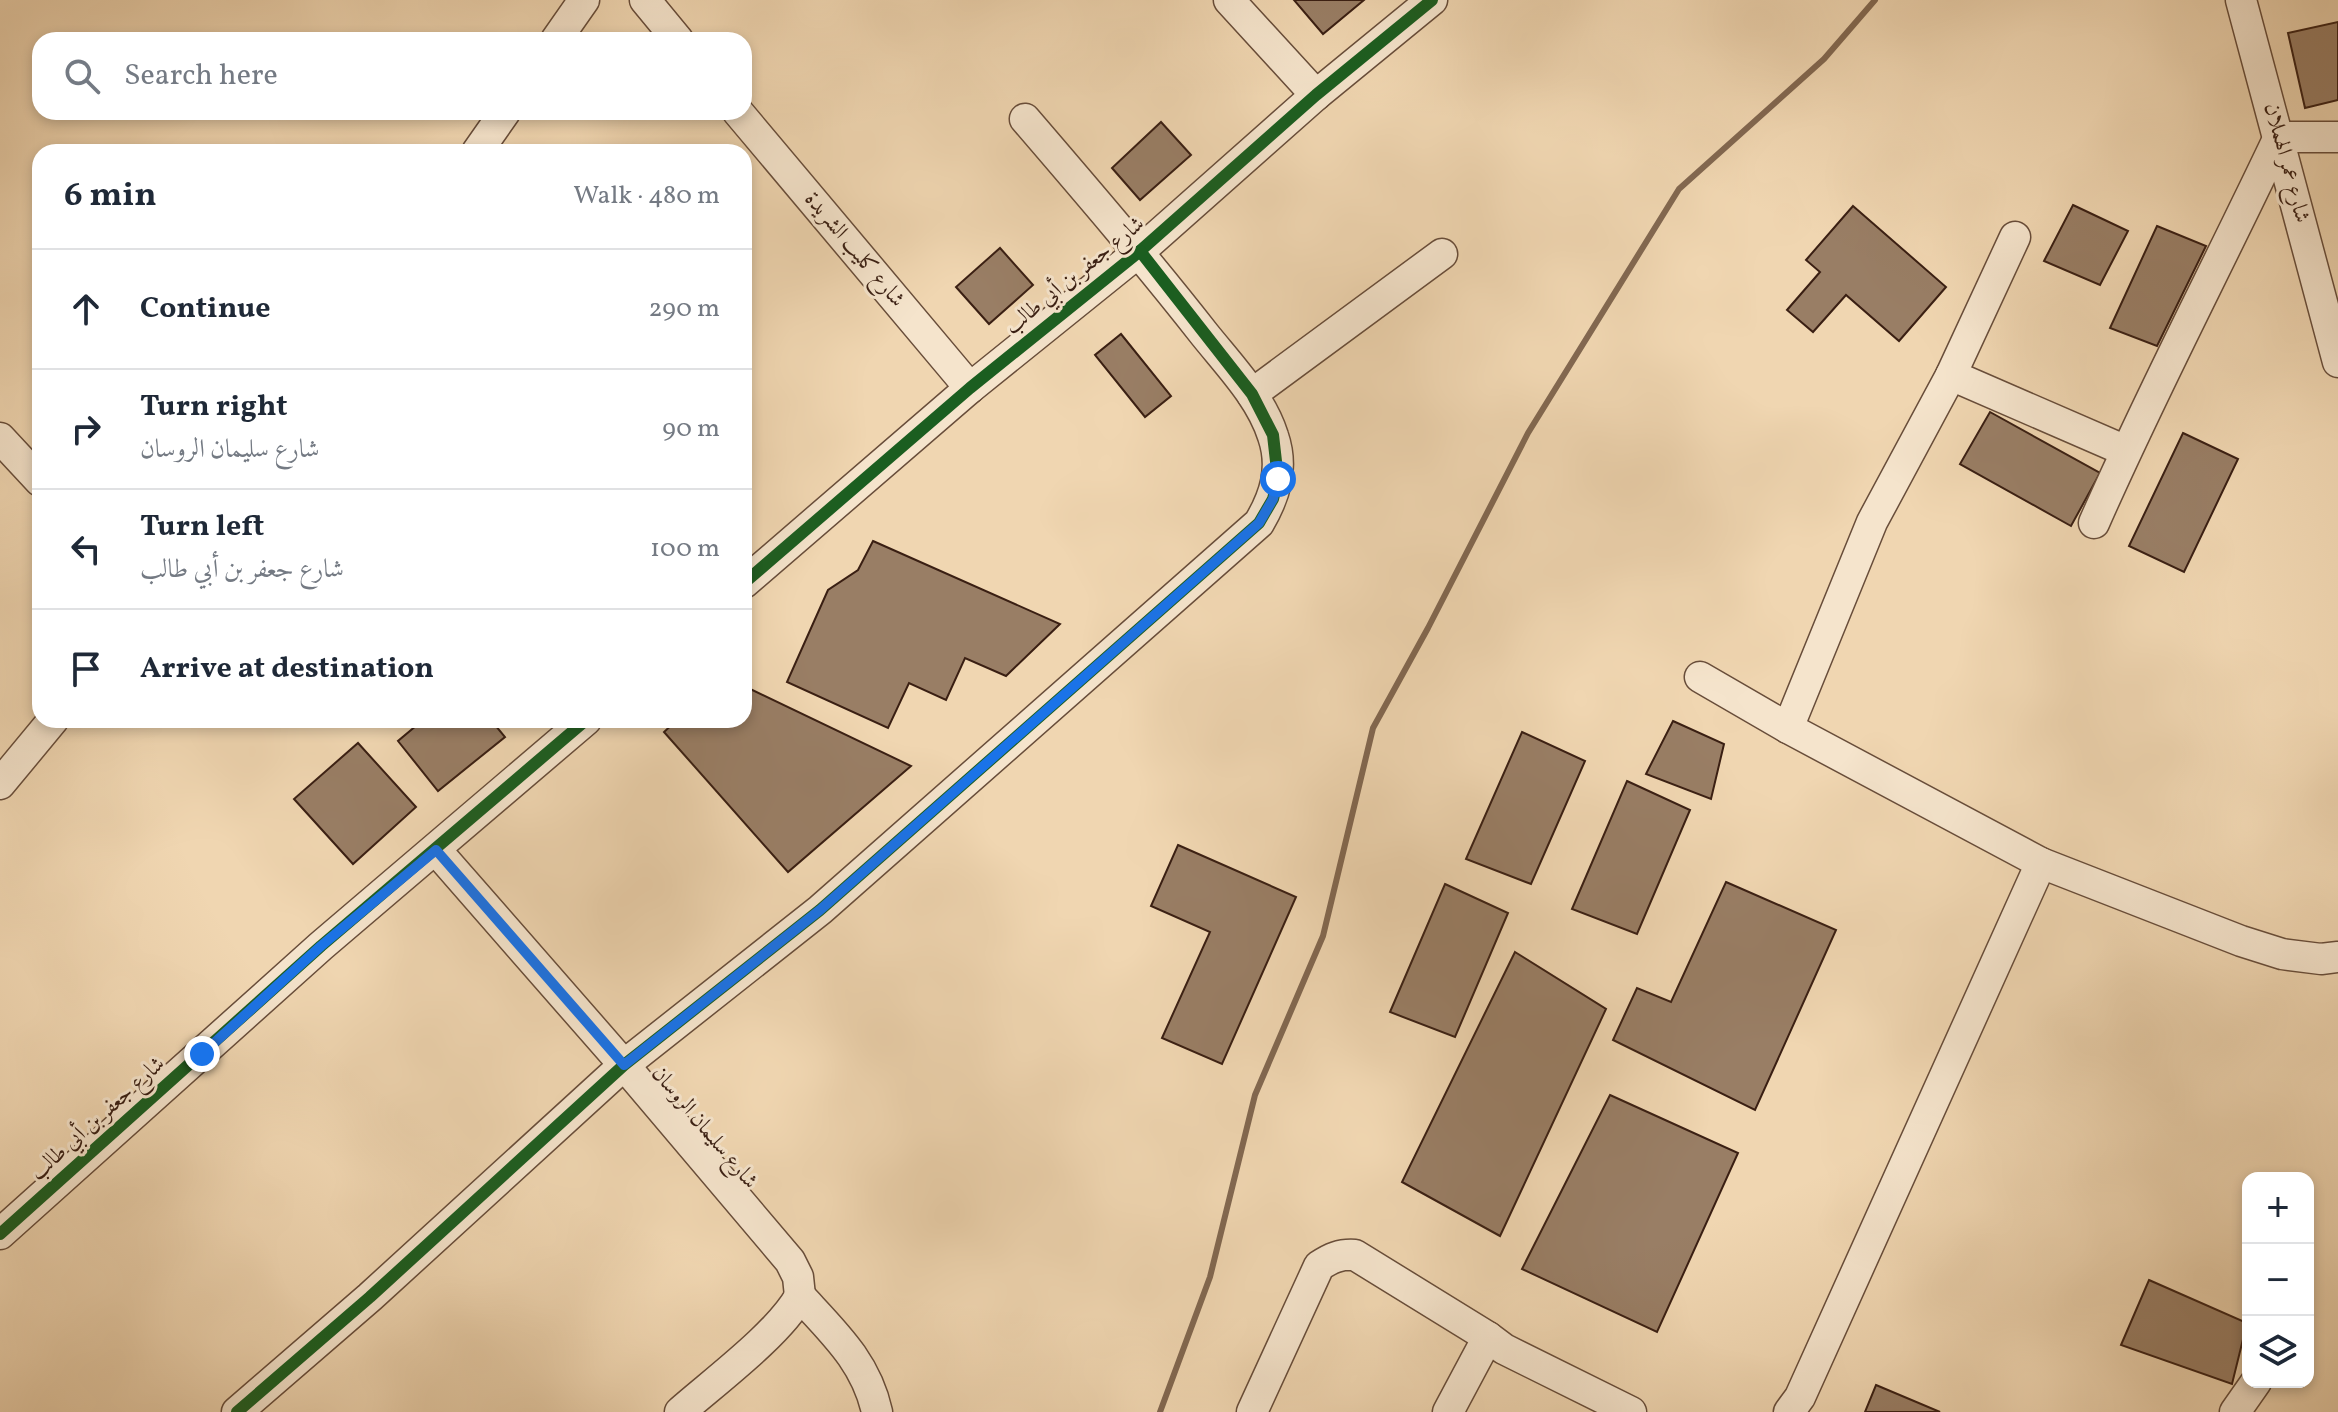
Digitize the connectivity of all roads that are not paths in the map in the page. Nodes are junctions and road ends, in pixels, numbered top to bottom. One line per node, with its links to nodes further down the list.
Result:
1 (584, 0): 6 (street)
2 (645, 0): 7 (street)
3 (1229, 0): 8 (street)
4 (1432, 0): 8 (street, شارع جعفر بن أبي طالب)
5 (2244, 4): 12 (street, شارع عمر الهملان)
6 (562, 32)
7 (671, 32)
8 (1316, 95): 16 (street, شارع جعفر بن أبي طالب)
9 (1025, 119): 16 (street)
10 (499, 120): 14 (street)
11 (745, 120): 20 (street, شارع كليب الشريدة)
12 (2279, 137): 13 (street); 18 (street, شارع عمر الهملان); 23 (street)
13 (2338, 137)
14 (483, 144)
15 (2015, 237): 19 (street)
16 (1140, 251): 20 (street, شارع جعفر بن أبي طالب); 21 (street)
17 (1442, 254): 21 (street)
18 (2338, 362)
19 (1951, 375): 23 (street); 30 (street)
20 (970, 388): 26 (street, شارع جعفر بن أبي طالب)
21 (1252, 394): 35 (street)
22 (0, 438): 24 (street)
23 (2126, 451): 25 (street)
24 (32, 472)
25 (2094, 523)
26 (752, 576)
27 (1700, 677): 30 (street)
28 (46, 728): 31 (street)
29 (564, 728): 32 (street, شارع جعفر بن أبي طالب)
30 (1788, 728): 33 (street)
31 (0, 784)
32 (436, 850): 35 (street, شارع سليمان الروسان); 36 (street, شارع جعفر بن أبي طالب)
33 (2041, 863): 34 (street); 40 (street)
34 (2338, 957)
35 (624, 1065): 37 (street, شارع سليمان الروسان); 41 (street)
36 (0, 1234)
37 (800, 1296): 42 (street); 43 (street)
38 (1488, 1337): 44 (street); 45 (street); 46 (street)
39 (2252, 1388): 47 (street)
40 (1798, 1407)
41 (237, 1412)
42 (680, 1412)
43 (877, 1412)
44 (1252, 1412)
45 (1448, 1412)
46 (1631, 1412)
47 (2235, 1412)

